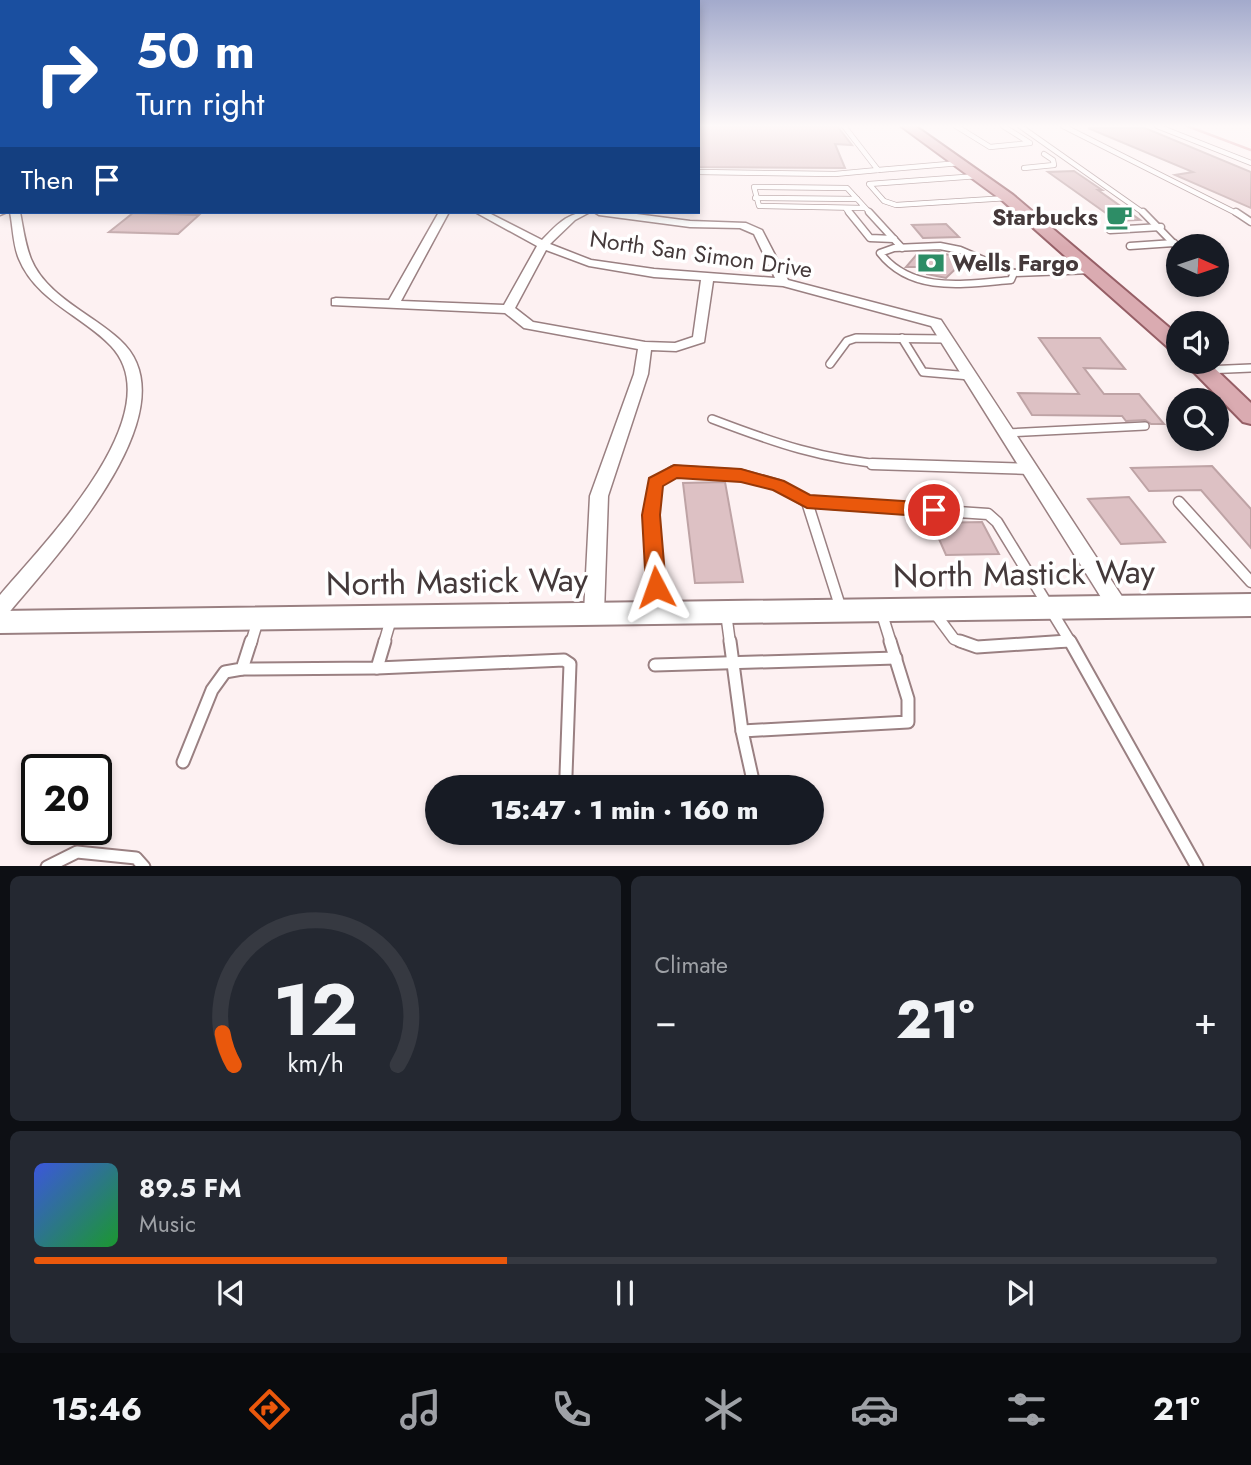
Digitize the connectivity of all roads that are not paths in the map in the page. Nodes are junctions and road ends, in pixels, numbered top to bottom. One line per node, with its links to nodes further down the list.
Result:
1 (875, 166): 8 (lane)
2 (920, 166): 8 (lane)
3 (965, 166): 10 (main road)
4 (1040, 166): 7 (lane)
5 (1079, 166): 24 (lane)
6 (1144, 166): 22 (lane)
7 (1024, 168)
8 (878, 170): 9 (lane)
9 (700, 172)
10 (978, 176): 12 (main road); 12 (lane)
11 (755, 198): 13 (lane); 13 (lane); 15 (lane)
12 (1008, 198): 32 (main road)
13 (857, 199): 14 (lane)
14 (863, 208): 15 (lane); 27 (lane)
15 (846, 209): 27 (lane)
16 (1251, 213): 22 (lane)
17 (15, 214): 61 (street)
18 (443, 214): 37 (street)
19 (484, 214): 28 (street, North San Simon Drive)
20 (580, 214): 28 (street)
21 (614, 214): 35 (street)
22 (1241, 215): 23 (lane)
23 (1251, 222)
24 (1161, 227): 25 (lane); 26 (lane)
25 (1110, 230)
26 (1167, 234)
27 (894, 239): 31 (lane)
28 (543, 245): 34 (street, North San Simon Drive); 38 (street)
29 (1130, 246): 30 (lane)
30 (1166, 246)
31 (902, 248): 33 (lane); 33 (lane)
32 (1093, 270): 33 (lane); 39 (main road)
33 (1014, 273)
34 (707, 277): 35 (street, North San Simon Drive); 42 (street)
35 (783, 282): 41 (street, North San Simon Drive)
36 (336, 302): 37 (street)
37 (393, 304): 38 (street)
38 (508, 309): 42 (street)
39 (1166, 335)
40 (902, 338): 41 (lane); 43 (lane); 47 (lane)
41 (946, 339): 47 (street)
42 (645, 346): 65 (street)
43 (830, 364)
44 (1229, 367): 45 (lane)
45 (1251, 368)
46 (1207, 374): 48 (main road)
47 (970, 376): 51 (street)
48 (1251, 416)
49 (712, 419): 52 (lane)
50 (1145, 426): 51 (lane)
51 (1007, 433): 52 (street)
52 (1030, 469): 56 (street)
53 (807, 502): 58 (lane); 62 (lane); 64 (lane)
54 (1179, 502): 55 (lane)
55 (1251, 582)
56 (1116, 604): 57 (street, North Mastick Way); 58 (street, North Mastick Way)
57 (1251, 605)
58 (1050, 606): 59 (street, North Mastick Way); 69 (lane)
59 (930, 607): 60 (street, North Mastick Way); 69 (lane)
60 (881, 608): 62 (street, North Mastick Way); 70 (lane)
61 (0, 609)
62 (841, 609): 63 (street, North Mastick Way)
63 (726, 610): 64 (street, North Mastick Way); 71 (lane)
64 (658, 611): 65 (street, North Mastick Way)
65 (594, 612): 66 (street, North Mastick Way)
66 (392, 616): 67 (street, North Mastick Way); 74 (lane)
67 (259, 618): 68 (street, North Mastick Way); 73 (lane)
68 (0, 622)
69 (1070, 642): 81 (lane)
70 (895, 658): 71 (lane); 75 (lane)
71 (733, 662): 72 (lane); 75 (lane)
72 (655, 665)
73 (242, 668): 74 (lane); 76 (lane)
74 (377, 668): 77 (lane)
75 (742, 731): 78 (lane)
76 (183, 762)
77 (566, 775)
78 (752, 775)
79 (47, 866): 80 (lane)
80 (144, 866)
81 (1196, 866)

